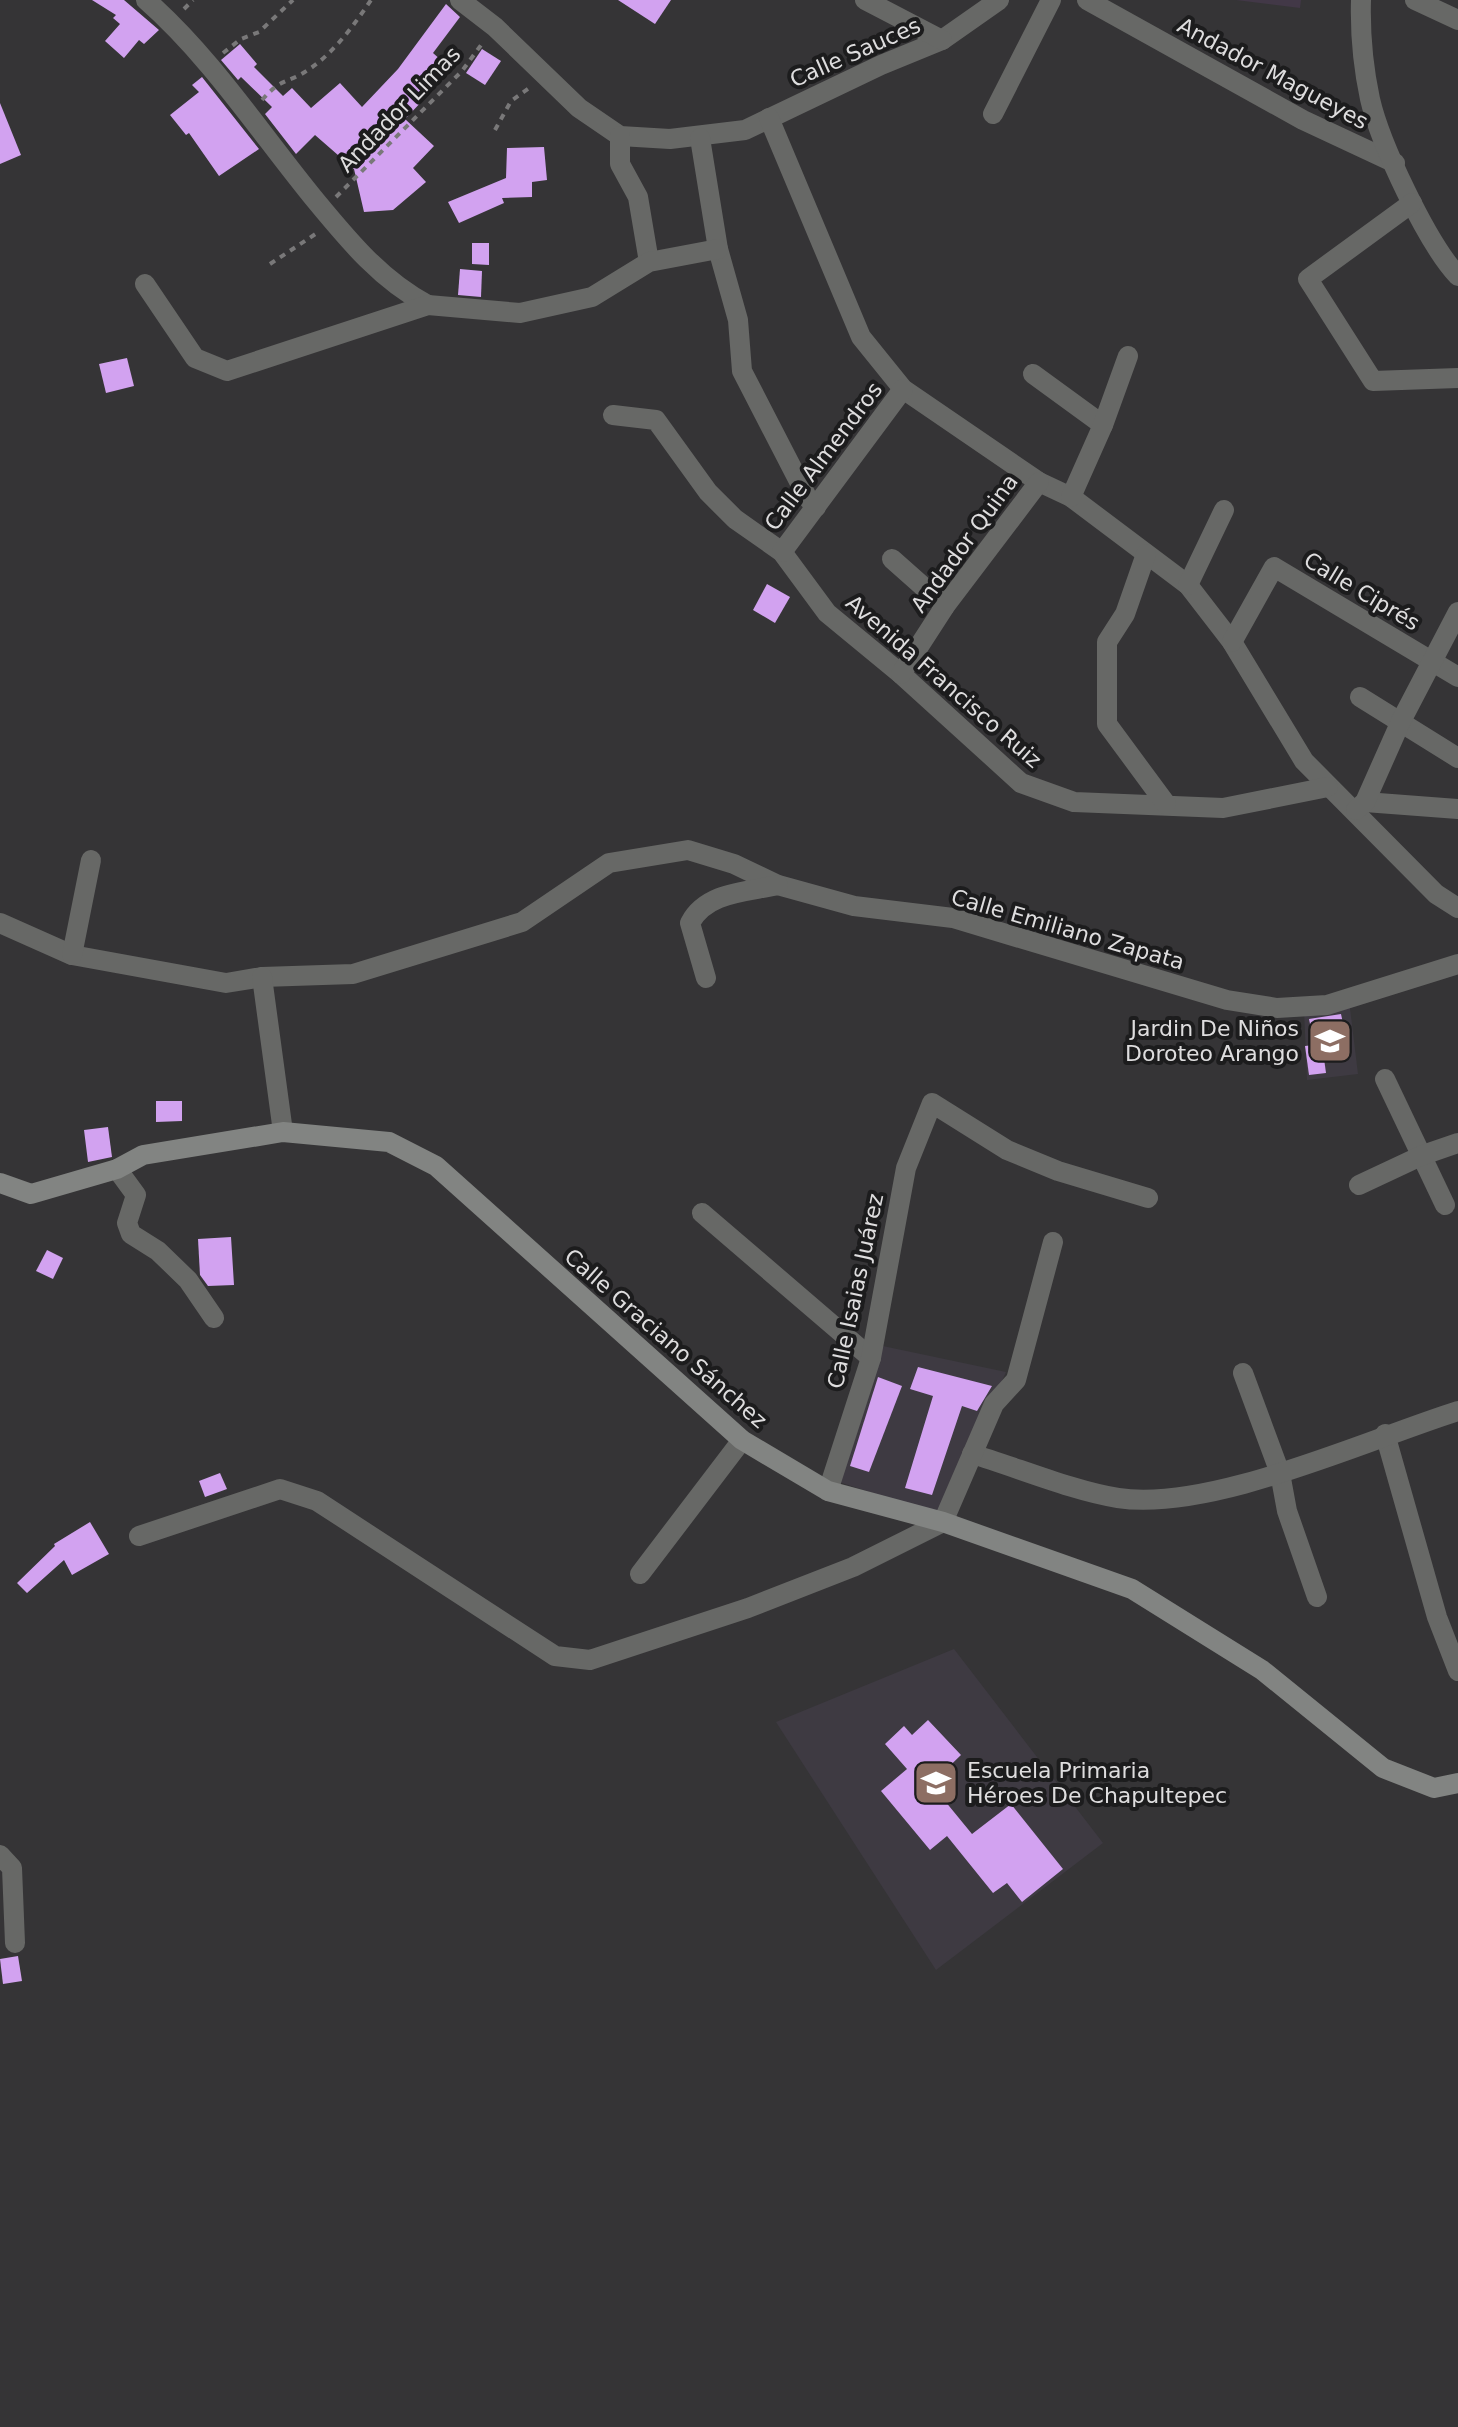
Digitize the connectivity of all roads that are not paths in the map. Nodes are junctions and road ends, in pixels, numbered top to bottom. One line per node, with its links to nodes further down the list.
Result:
1 (146, 0): 21 (street)
2 (460, 0): 13 (street)
3 (865, 0): 10 (street)
4 (999, 0): 10 (street, Calle Sauces)
5 (1051, 0): 11 (street)
6 (1087, 0): 15 (street, Andador Magueyes)
7 (1361, 0): 15 (street)
8 (1415, 0): 9 (street)
9 (1458, 20)
10 (942, 40): 12 (street, Calle Sauces)
11 (993, 114)
12 (769, 118): 14 (street, Calle Sauces); 25 (street)
13 (620, 136): 14 (street, Calle Sauces); 18 (street)
14 (700, 138): 17 (street)
15 (1395, 163): 16 (street)
16 (1412, 203): 19 (street); 24 (street)
17 (718, 249): 18 (street); 30 (street)
18 (649, 262): 21 (street)
19 (1458, 276)
20 (145, 284): 21 (street)
21 (428, 305)
22 (1128, 356): 27 (street)
23 (1033, 374): 27 (street)
24 (1458, 378)
25 (903, 389): 28 (street); 30 (street, Calle Almendros)
26 (613, 415): 32 (street, Avenida Francisco Ruiz)
27 (1103, 425): 29 (street)
28 (1039, 482): 29 (street); 36 (street, Andador Quina)
29 (1071, 497): 33 (street)
30 (816, 507): 32 (street, Calle Almendros)
31 (1224, 510): 35 (street)
32 (782, 552): 40 (street, Avenida Francisco Ruiz)
33 (1146, 554): 35 (street); 46 (street)
34 (892, 559): 36 (street)
35 (1188, 585): 38 (street)
36 (945, 606): 40 (street, Andador Quina)
37 (1458, 612): 39 (street)
38 (1232, 642): 39 (street, Calle Ciprés); 45 (street)
39 (1434, 663): 41 (street, Calle Ciprés); 43 (street)
40 (901, 674): 46 (street, Avenida Francisco Ruiz)
41 (1458, 677)
42 (1360, 697): 43 (street)
43 (1401, 721): 44 (street); 47 (street)
44 (1458, 758)
45 (1328, 787): 46 (street, Avenida Francisco Ruiz); 47 (street)
46 (1166, 804)
47 (1361, 806): 48 (street); 51 (street)
48 (1458, 809)
49 (91, 860): 53 (street)
50 (778, 885): 54 (street, Calle Emiliano Zapata); 55 (street, Calle Emiliano Zapata); 56 (street)
51 (1458, 908)
52 (0, 923): 53 (street, Calle Emiliano Zapata)
53 (72, 955): 55 (street, Calle Emiliano Zapata)
54 (1458, 964)
55 (262, 977): 58 (street)
56 (706, 978)
57 (1385, 1079): 60 (street)
58 (283, 1132): 61 (street, Calle Graciano Sánchez); 73 (street, Calle Graciano Sánchez)
59 (1458, 1143): 60 (street)
60 (1423, 1155): 63 (street); 65 (street)
61 (117, 1169): 62 (street, Calle Graciano Sánchez); 68 (street)
62 (0, 1183)
63 (1359, 1185)
64 (1148, 1198): 69 (street, Calle Isaias Juárez)
65 (1445, 1205)
66 (702, 1213): 69 (street)
67 (1053, 1242): 74 (street)
68 (214, 1318)
69 (871, 1358): 76 (street, Calle Isaias Juárez)
70 (1243, 1373): 75 (street)
71 (1458, 1411): 72 (street)
72 (1385, 1434): 75 (street); 81 (street)
73 (742, 1440): 76 (street, Calle Graciano Sánchez); 79 (street)
74 (972, 1454): 75 (street); 77 (street)
75 (1280, 1473): 80 (street)
76 (828, 1491): 77 (street, Calle Graciano Sánchez)
77 (943, 1522): 78 (street); 82 (street, Calle Graciano Sánchez)
78 (139, 1536)
79 (640, 1574)
80 (1317, 1597)
81 (1458, 1671)
82 (1458, 1783)
83 (0, 1855): 84 (street)
84 (15, 1943)

